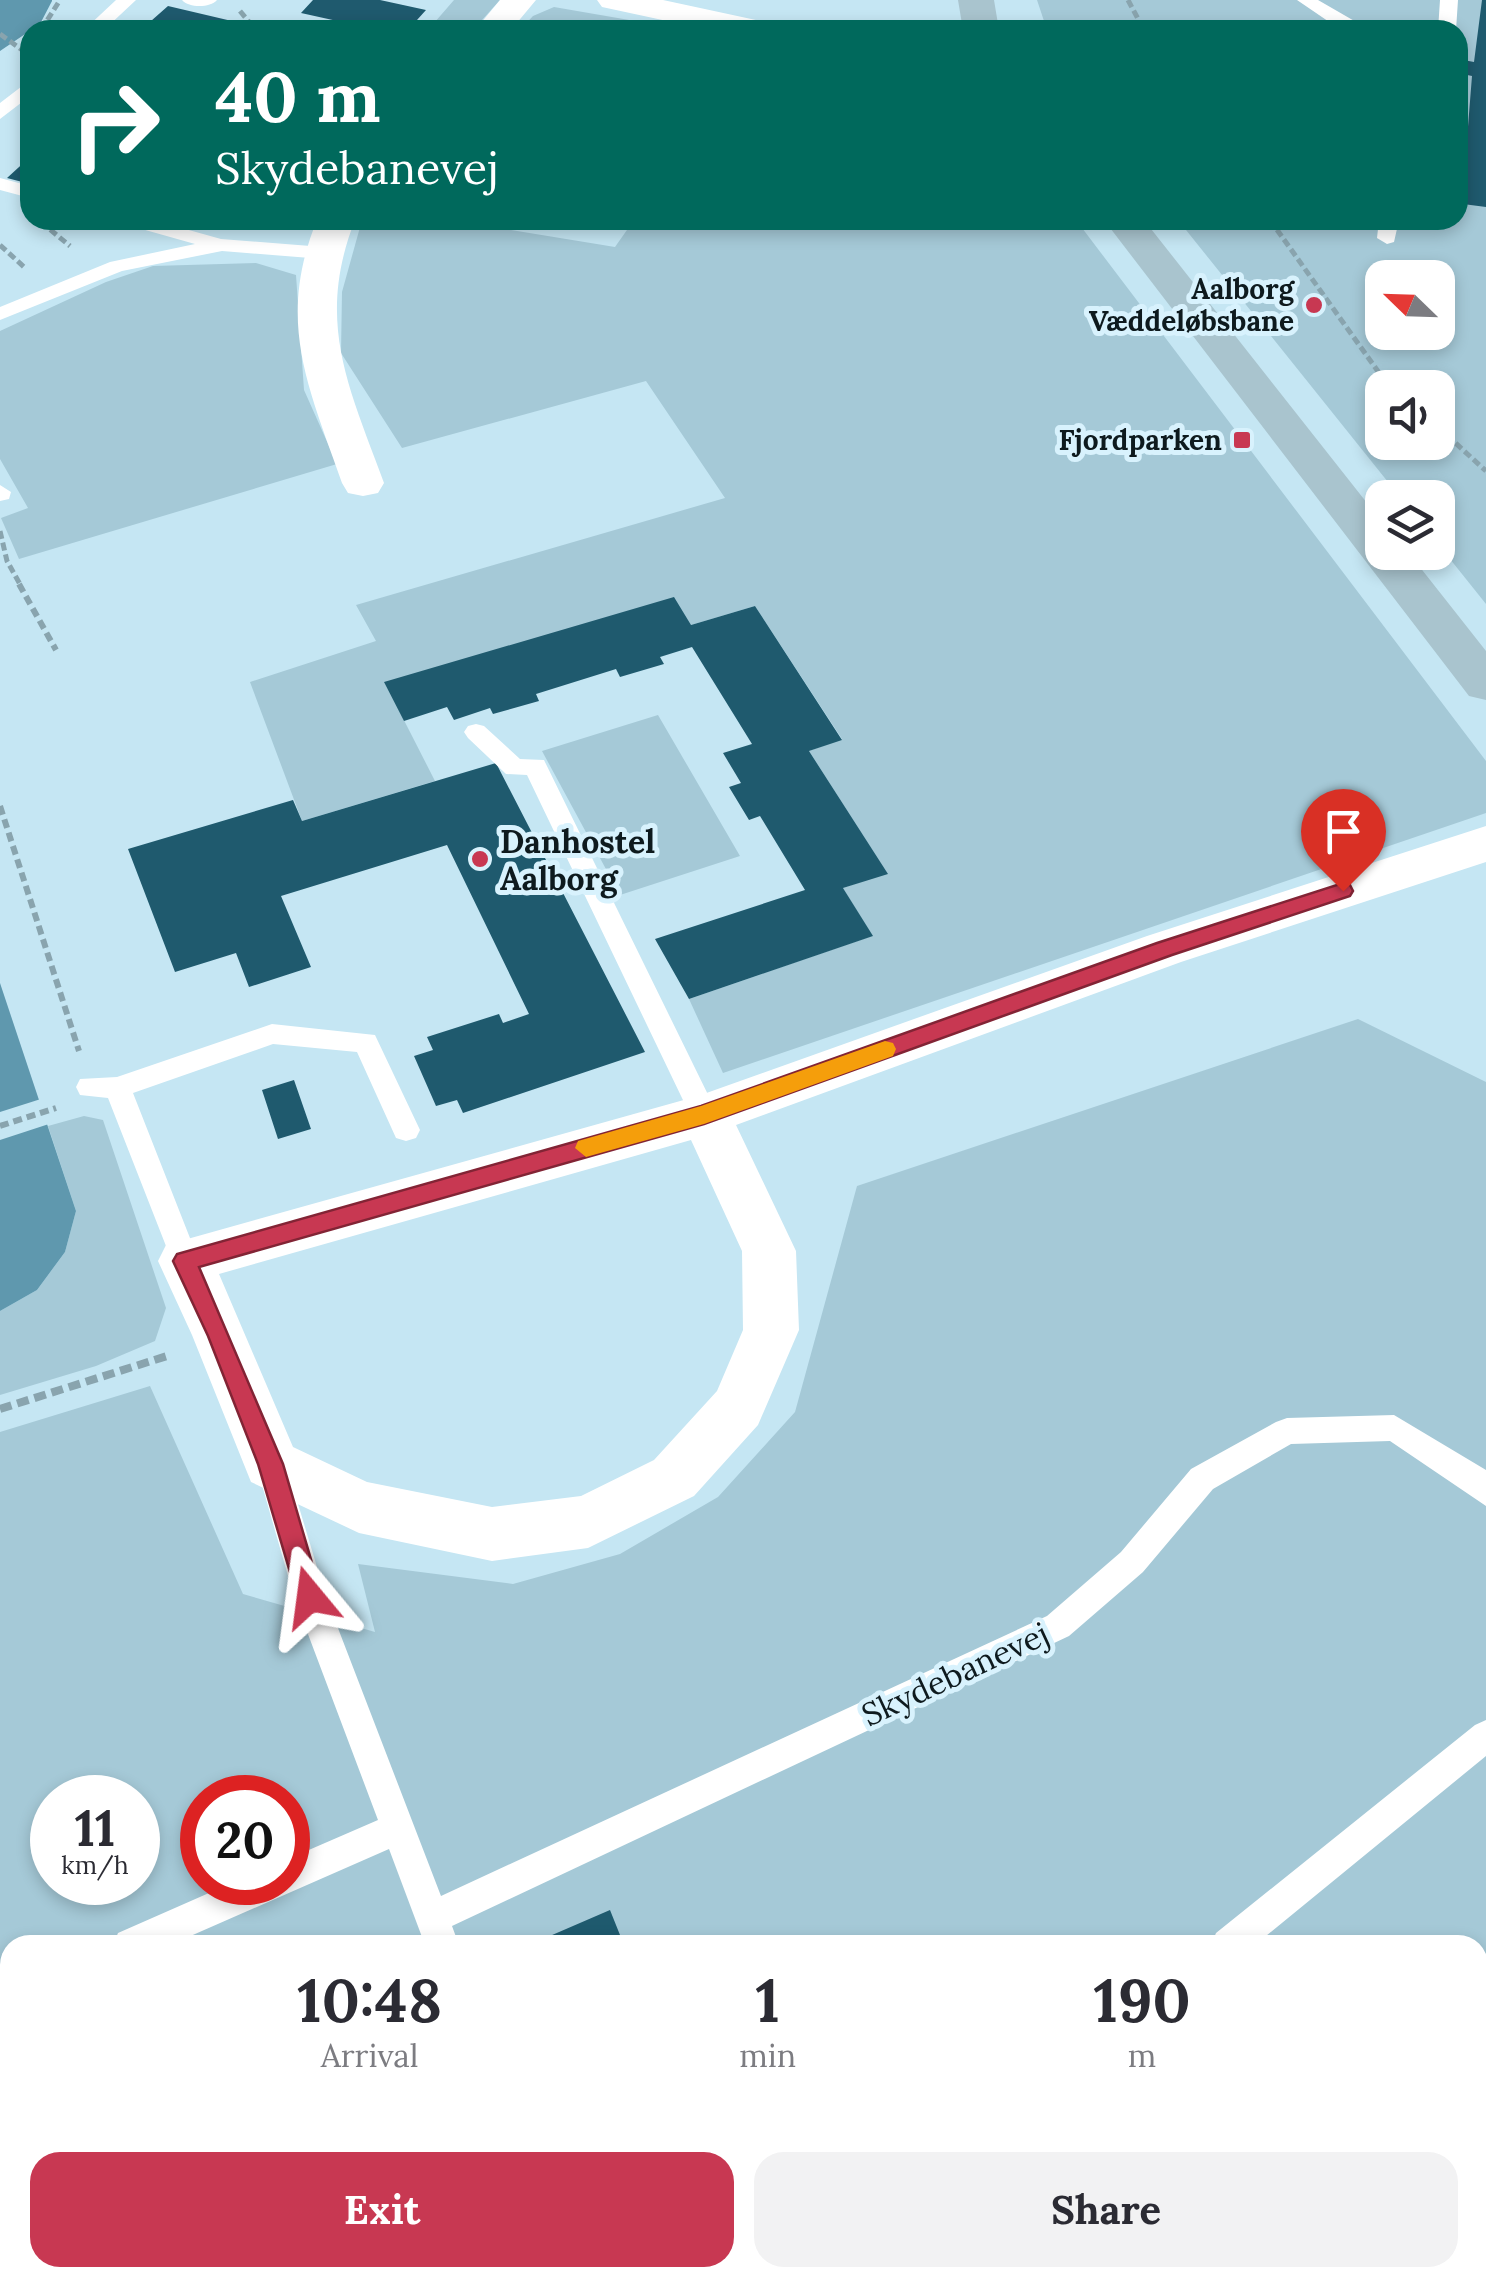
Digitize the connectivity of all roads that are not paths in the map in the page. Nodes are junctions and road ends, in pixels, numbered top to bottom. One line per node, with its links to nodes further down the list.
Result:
1 (127, 0): 7 (lane)
2 (191, 0): 3 (lane)
3 (208, 0)
4 (520, 0): 8 (street)
5 (614, 0): 9 (street)
6 (1306, 0): 10 (lane)
7 (104, 20)
8 (501, 20)
9 (710, 20)
10 (1337, 20)
11 (20, 95): 12 (lane)
12 (0, 113)
13 (166, 230): 16 (lane)
14 (1132, 230): 19 (street)
15 (329, 237): 16 (lane); 18 (street)
16 (222, 246): 17 (lane)
17 (0, 314)
18 (363, 483)
19 (1365, 529)
20 (1397, 570): 21 (street)
21 (1486, 684)
22 (476, 732): 24 (lane)
23 (1486, 844): 24 (street)
24 (704, 1115): 26 (street); 27 (street)
25 (406, 1130): 26 (lane)
26 (185, 1261): 27 (street, Skydebanevej)
27 (270, 1464): 30 (lane, Skydebanevej)
28 (1486, 1492): 33 (lane, Skydebanevej)
29 (1486, 1736): 35 (lane)
30 (396, 1829): 31 (lane); 33 (lane, Skydebanevej)
31 (310, 1866)
32 (226, 1905): 34 (lane)
33 (437, 1931)
34 (163, 1935)
35 (1240, 1935)

